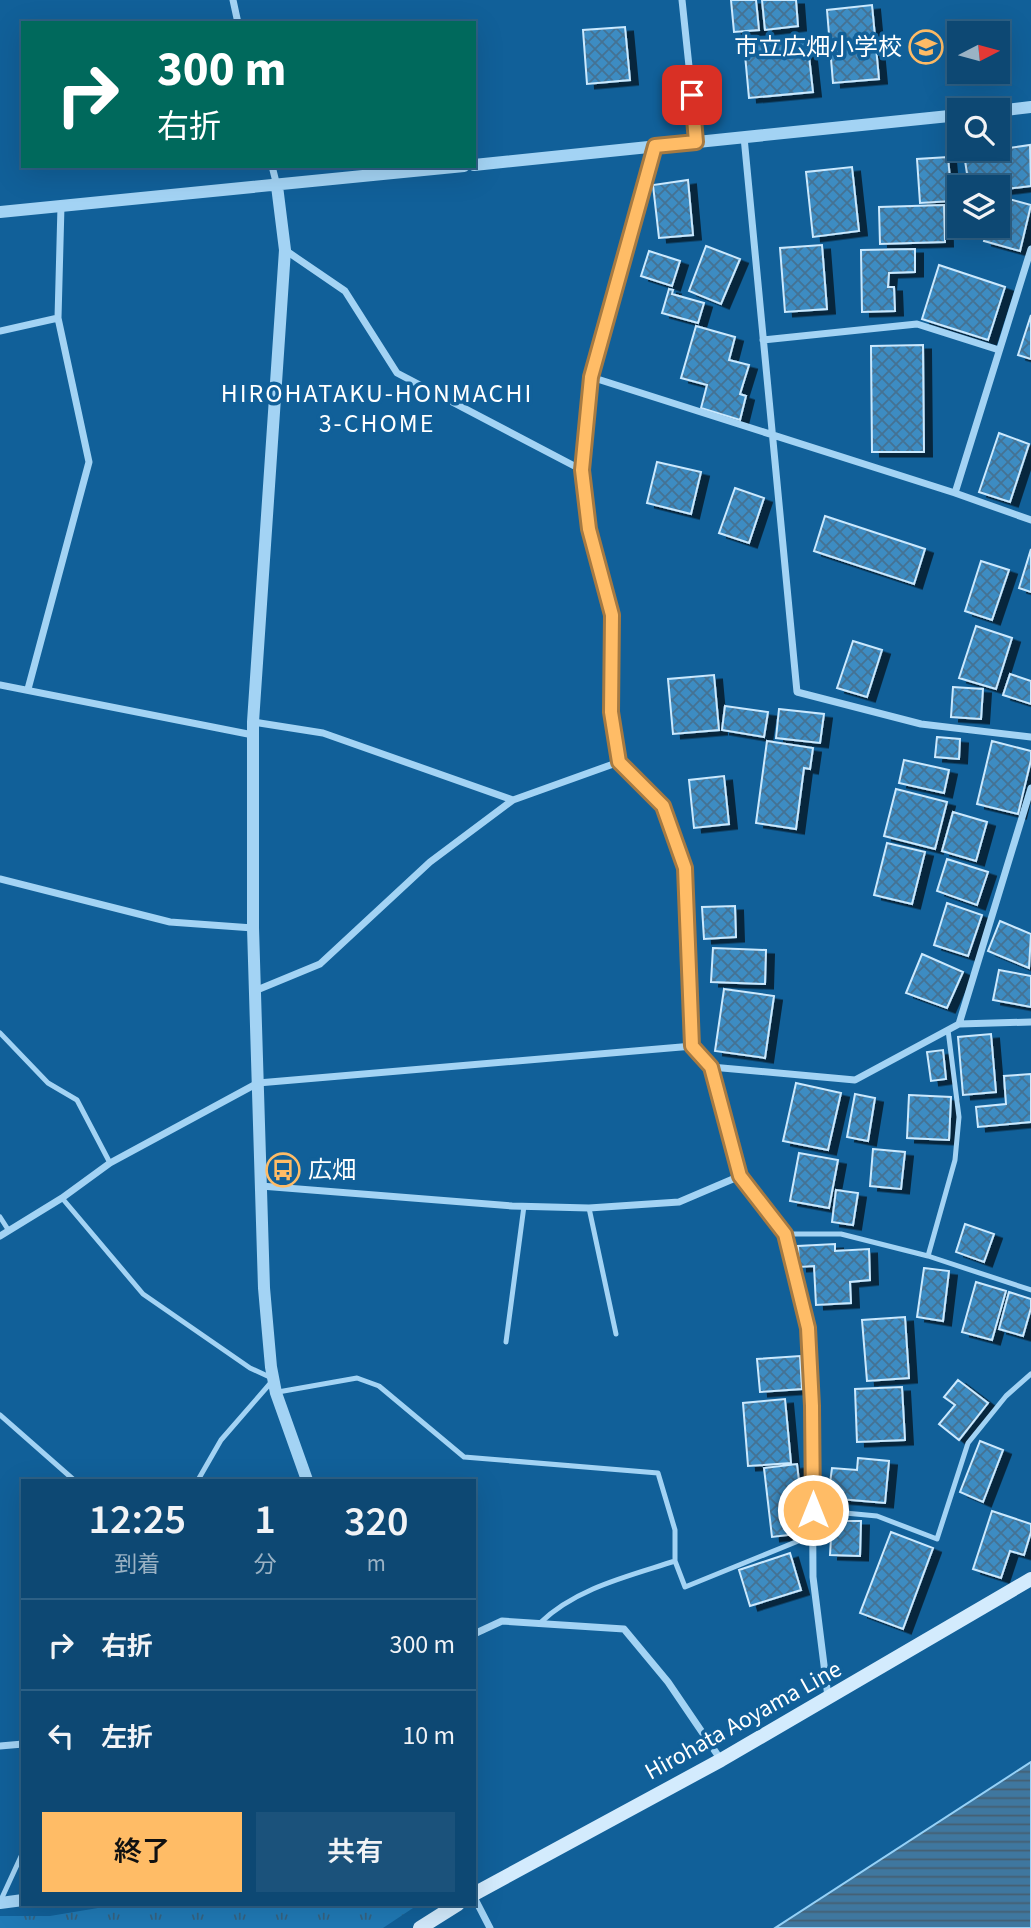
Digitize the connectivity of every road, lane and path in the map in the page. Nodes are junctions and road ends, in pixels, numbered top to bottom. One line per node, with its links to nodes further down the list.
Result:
1 (233, 0): 3 (street)
2 (682, 0): 8 (street)
3 (238, 21)
4 (1031, 107): 5 (street)
5 (1010, 110)
6 (947, 116): 7 (street)
7 (744, 137): 8 (street); 20 (street)
8 (696, 142): 9 (street)
9 (655, 146): 10 (street); 22 (street)
10 (476, 165)
11 (272, 168): 13 (street)
12 (445, 168): 13 (street)
13 (277, 186): 14 (street); 17 (street)
14 (61, 206): 15 (street); 18 (street)
15 (0, 212)
16 (1031, 249): 21 (street)
17 (285, 250): 24 (street); 29 (street)
18 (58, 318): 19 (street); 28 (street)
19 (0, 331)
20 (763, 340): 21 (street); 23 (street)
21 (999, 350): 25 (street)
22 (591, 377): 23 (street); 24 (street)
23 (772, 435): 25 (street); 30 (street)
24 (582, 470): 31 (street)
25 (955, 493): 26 (street)
26 (1031, 520)
27 (0, 685): 28 (street)
28 (28, 689): 29 (street)
29 (253, 729): 33 (street); 35 (street)
30 (1031, 737)
31 (619, 762): 33 (street); 41 (street)
32 (1031, 788): 38 (street)
33 (513, 800): 36 (street)
34 (0, 879): 35 (street)
35 (253, 928): 36 (street)
36 (257, 990): 43 (street)
37 (1031, 1022): 38 (street)
38 (960, 1024): 39 (street)
39 (948, 1029): 42 (street); 54 (lane)
40 (0, 1033): 44 (lane)
41 (692, 1046): 42 (street); 43 (street)
42 (711, 1067): 45 (street)
43 (258, 1083): 44 (street); 46 (street)
44 (110, 1163): 47 (street)
45 (740, 1176): 49 (street); 52 (street)
46 (261, 1186): 48 (street); 59 (street)
47 (62, 1198): 51 (street); 59 (lane)
48 (524, 1206): 49 (street); 57 (lane)
49 (589, 1208): 56 (lane)
50 (0, 1217): 51 (lane)
51 (9, 1231): 53 (street)
52 (785, 1234): 54 (lane); 64 (street)
53 (0, 1236)
54 (928, 1256): 55 (lane)
55 (1031, 1290)
56 (616, 1334)
57 (506, 1342)
58 (1031, 1374): 64 (lane)
59 (275, 1386): 62 (lane); 63 (street); 66 (lane)
60 (0, 1415): 61 (lane)
61 (73, 1479)
62 (199, 1479)
63 (307, 1479)
64 (813, 1510): 65 (street)
65 (813, 1535): 66 (lane); 70 (street)
66 (675, 1561): 68 (lane)
67 (1031, 1578): 70 (main road, Hirohata Aoyama Line)
68 (539, 1624): 69 (street); 73 (street)
69 (476, 1633)
70 (829, 1699): 73 (main road, Hirohata Aoyama Line)
71 (21, 1744): 72 (street)
72 (0, 1746)
73 (721, 1760): 75 (main road, Hirohata Aoyama Line)
74 (21, 1856): 78 (lane)
75 (476, 1895)
76 (21, 1900): 78 (street)
77 (476, 1900): 81 (street)
78 (0, 1903)
79 (455, 1906): 80 (main road)
80 (420, 1928)
81 (490, 1928)

